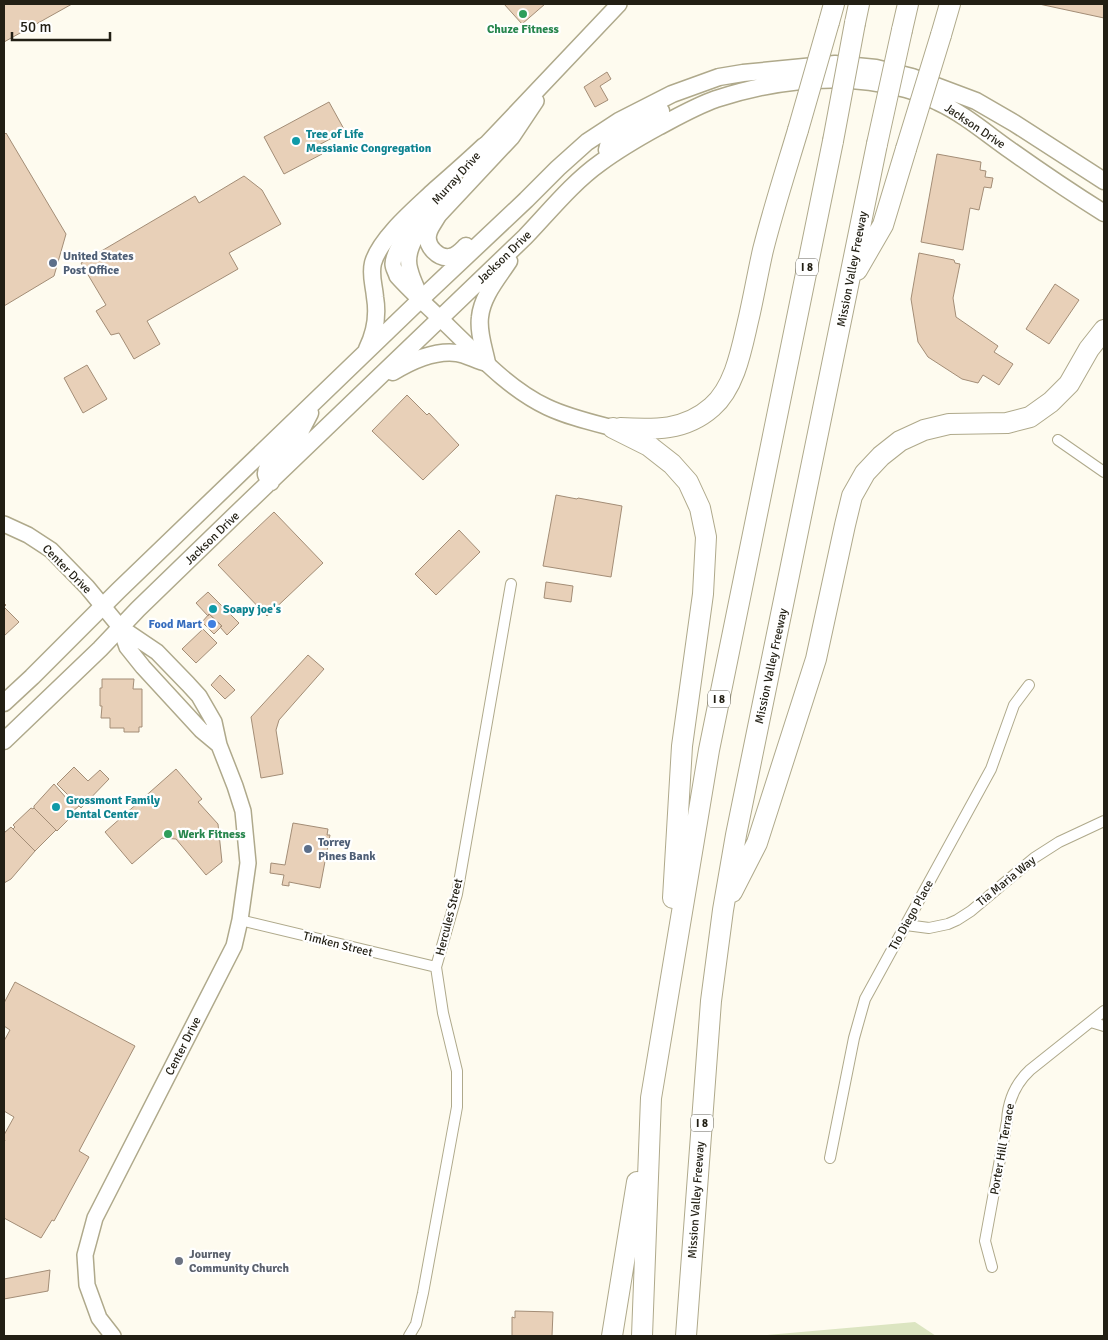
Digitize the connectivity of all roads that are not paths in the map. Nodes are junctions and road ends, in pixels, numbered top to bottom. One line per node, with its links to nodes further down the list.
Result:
1 (619, 4): 6 (main road, Murray Drive)
2 (908, 4): 15 (highway, Mission Valley Freeway / I 8, bridge)
3 (950, 4): 15 (highway, bridge)
4 (831, 13): 23 (highway, bridge)
5 (857, 13): 40 (highway, I 8, bridge)
6 (561, 65): 8 (main road, Murray Drive); 13 (main road, Murray Drive)
7 (719, 77): 9 (main road); 10 (main road, Jackson Drive); 11 (main road, Jackson Drive)
8 (484, 146): 16 (main road, Murray Drive); 19 (main road)
9 (610, 156): 12 (main road, Jackson Drive); 14 (main road, Jackson Drive)
10 (1104, 181)
11 (526, 200): 13 (main road); 16 (main road, Jackson Drive)
12 (1104, 213)
13 (437, 217): 16 (main road, Murray Drive)
14 (525, 237): 17 (main road, Jackson Drive); 20 (main road)
15 (849, 284): 36 (highway, Mission Valley Freeway / I 8)
16 (421, 299): 17 (main road, Murray Drive); 19 (main road, Jackson Drive)
17 (440, 318): 20 (main road, Murray Drive); 21 (main road, Jackson Drive)
18 (1104, 330): 36 (highway)
19 (364, 356): 22 (main road, Jackson Drive)
20 (487, 363): 21 (main road); 23 (main road, Murray Drive)
21 (368, 388): 26 (main road, Jackson Drive)
22 (315, 402): 26 (main road); 29 (main road, Jackson Drive)
23 (613, 428): 40 (highway)
24 (1058, 440): 25 (street)
25 (1104, 472)
26 (271, 482): 30 (main road, Jackson Drive)
27 (4, 524): 29 (main road, Center Drive)
28 (511, 584): 39 (street, Hercules Street)
29 (102, 606): 30 (main road, Center Drive); 32 (main road, Jackson Drive)
30 (120, 627): 33 (main road, Jackson Drive); 34 (main road, Center Drive); 34 (main road, Center Drive)
31 (1029, 684): 38 (street, Tio Diego Place)
32 (4, 702)
33 (4, 740)
34 (219, 745): 37 (main road, Center Drive)
35 (1104, 821): 38 (street, Tia Maria Way)
36 (723, 910): 51 (highway, Mission Valley Freeway / I 8)
37 (239, 923): 39 (street, Timken Street); 47 (main road, Center Drive)
38 (906, 925): 45 (street, Tio Diego Place)
39 (436, 967): 48 (street, Hercules Street)
40 (666, 1007): 44 (highway, I 8)
41 (1104, 1011): 42 (street, Porter Hill Terrace)
42 (1091, 1022): 43 (street); 46 (street, Porter Hill Terrace)
43 (1104, 1026)
44 (651, 1098): 49 (highway); 50 (highway, I 8)
45 (830, 1158)
46 (992, 1267)
47 (113, 1336)
48 (409, 1336)
49 (612, 1336)
50 (642, 1336)
51 (686, 1336)

